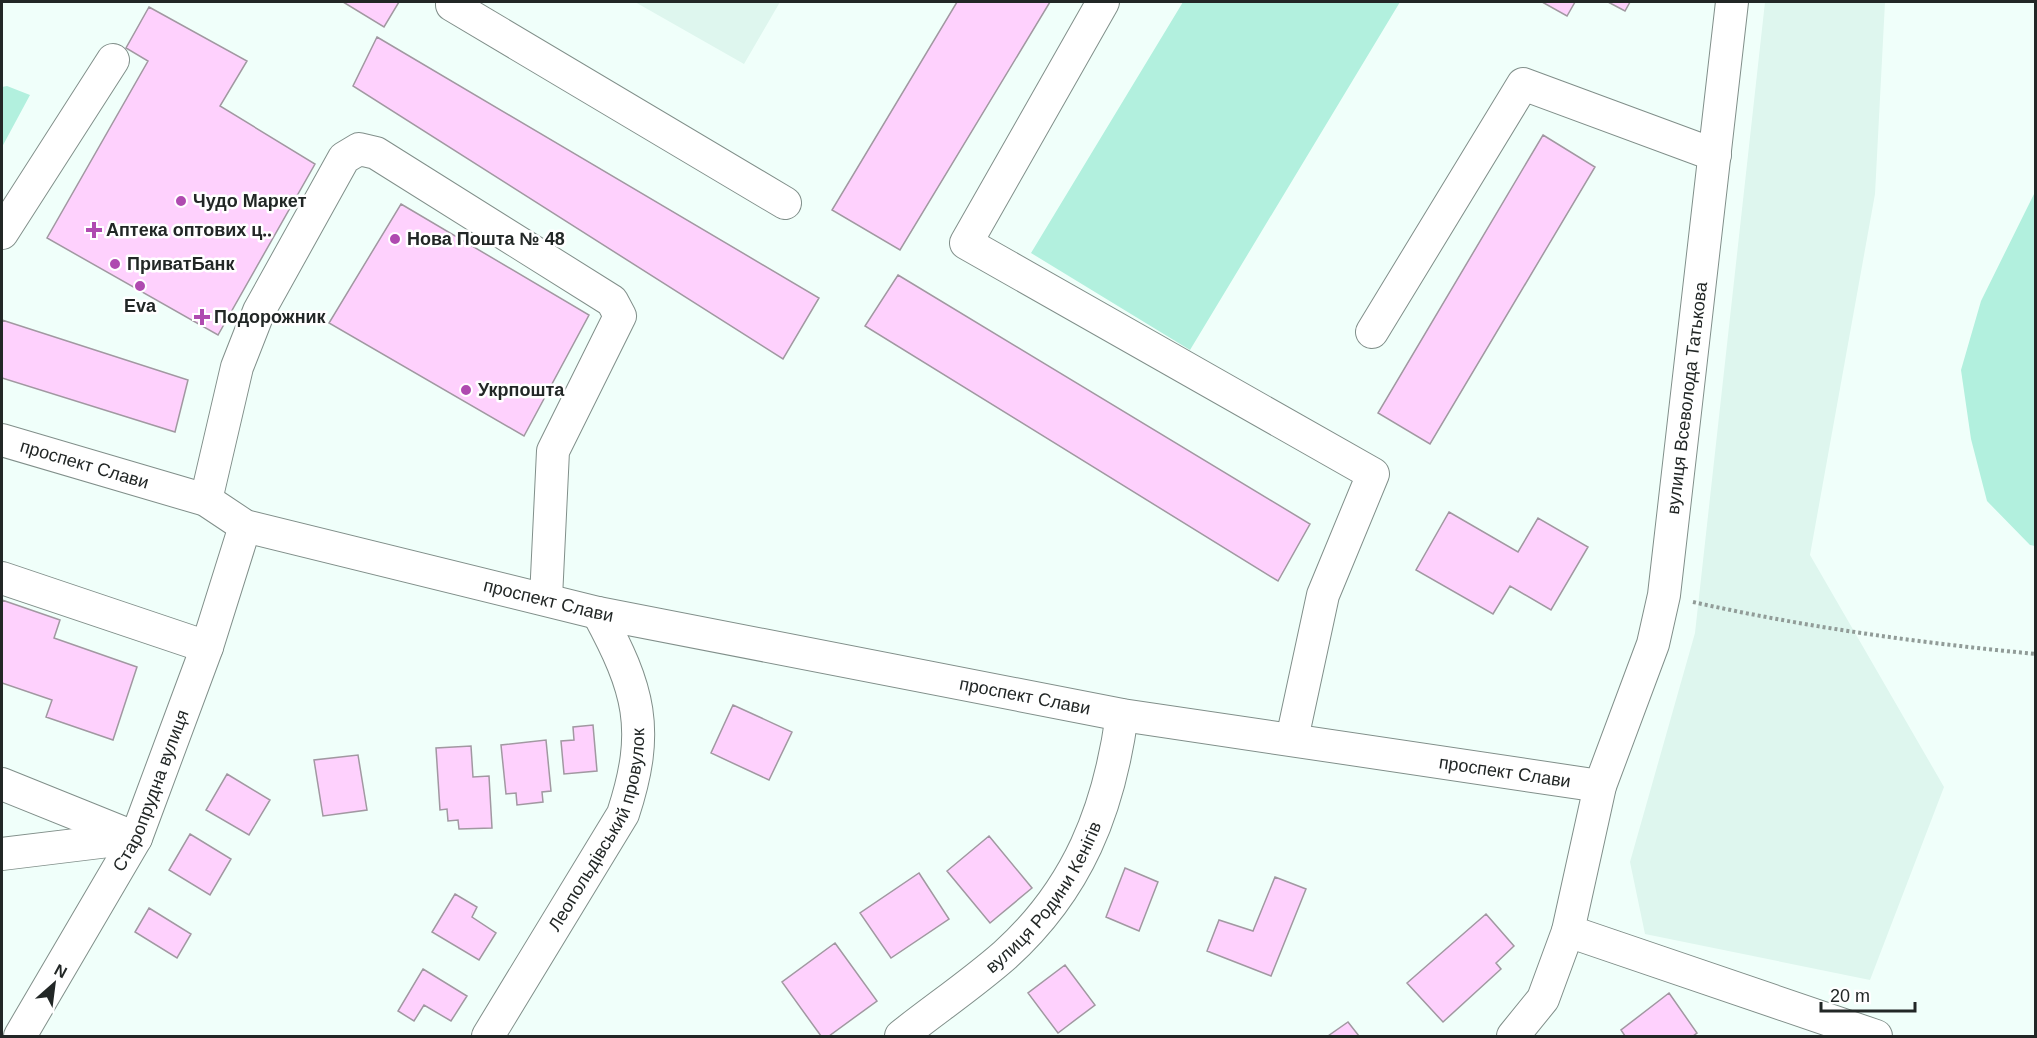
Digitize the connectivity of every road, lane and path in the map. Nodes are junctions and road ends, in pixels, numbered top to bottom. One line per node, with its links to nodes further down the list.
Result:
1 (453, 2): 6 (street)
2 (1102, 2): 19 (street)
3 (1732, 2): 5 (street, вулиця Всеволода Татькова)
4 (113, 60): 7 (street)
5 (1715, 154): 8 (street); 13 (street, вулиця Всеволода Татькова)
6 (785, 203)
7 (2, 233)
8 (1372, 332)
9 (2, 440): 10 (street, проспект Слави)
10 (206, 500): 11 (street, проспект Слави); 14 (street)
11 (245, 526): 14 (street, проспект Слави); 16 (street, Старопрудна вулиця)
12 (2, 578): 16 (street)
13 (1664, 595): 17 (path); 21 (street, вулиця Всеволода Татькова)
14 (546, 598): 15 (street, проспект Слави)
15 (598, 613): 18 (street, проспект Слави); 26 (street, Леопольдівський провулок)
16 (207, 647): 22 (street, Старопрудна вулиця)
17 (2036, 654)
18 (1122, 715): 19 (street, проспект Слави); 27 (street, вулиця Родини Кенігів)
19 (1292, 739): 21 (street, проспект Слави)
20 (2, 784): 22 (street)
21 (1600, 786): 24 (street)
22 (136, 838): 23 (street); 25 (street, Старопрудна вулиця)
23 (2, 854)
24 (1568, 932): 28 (street); 29 (street)
25 (20, 1036)
26 (488, 1036)
27 (901, 1036)
28 (1513, 1036)
29 (1876, 1036)

